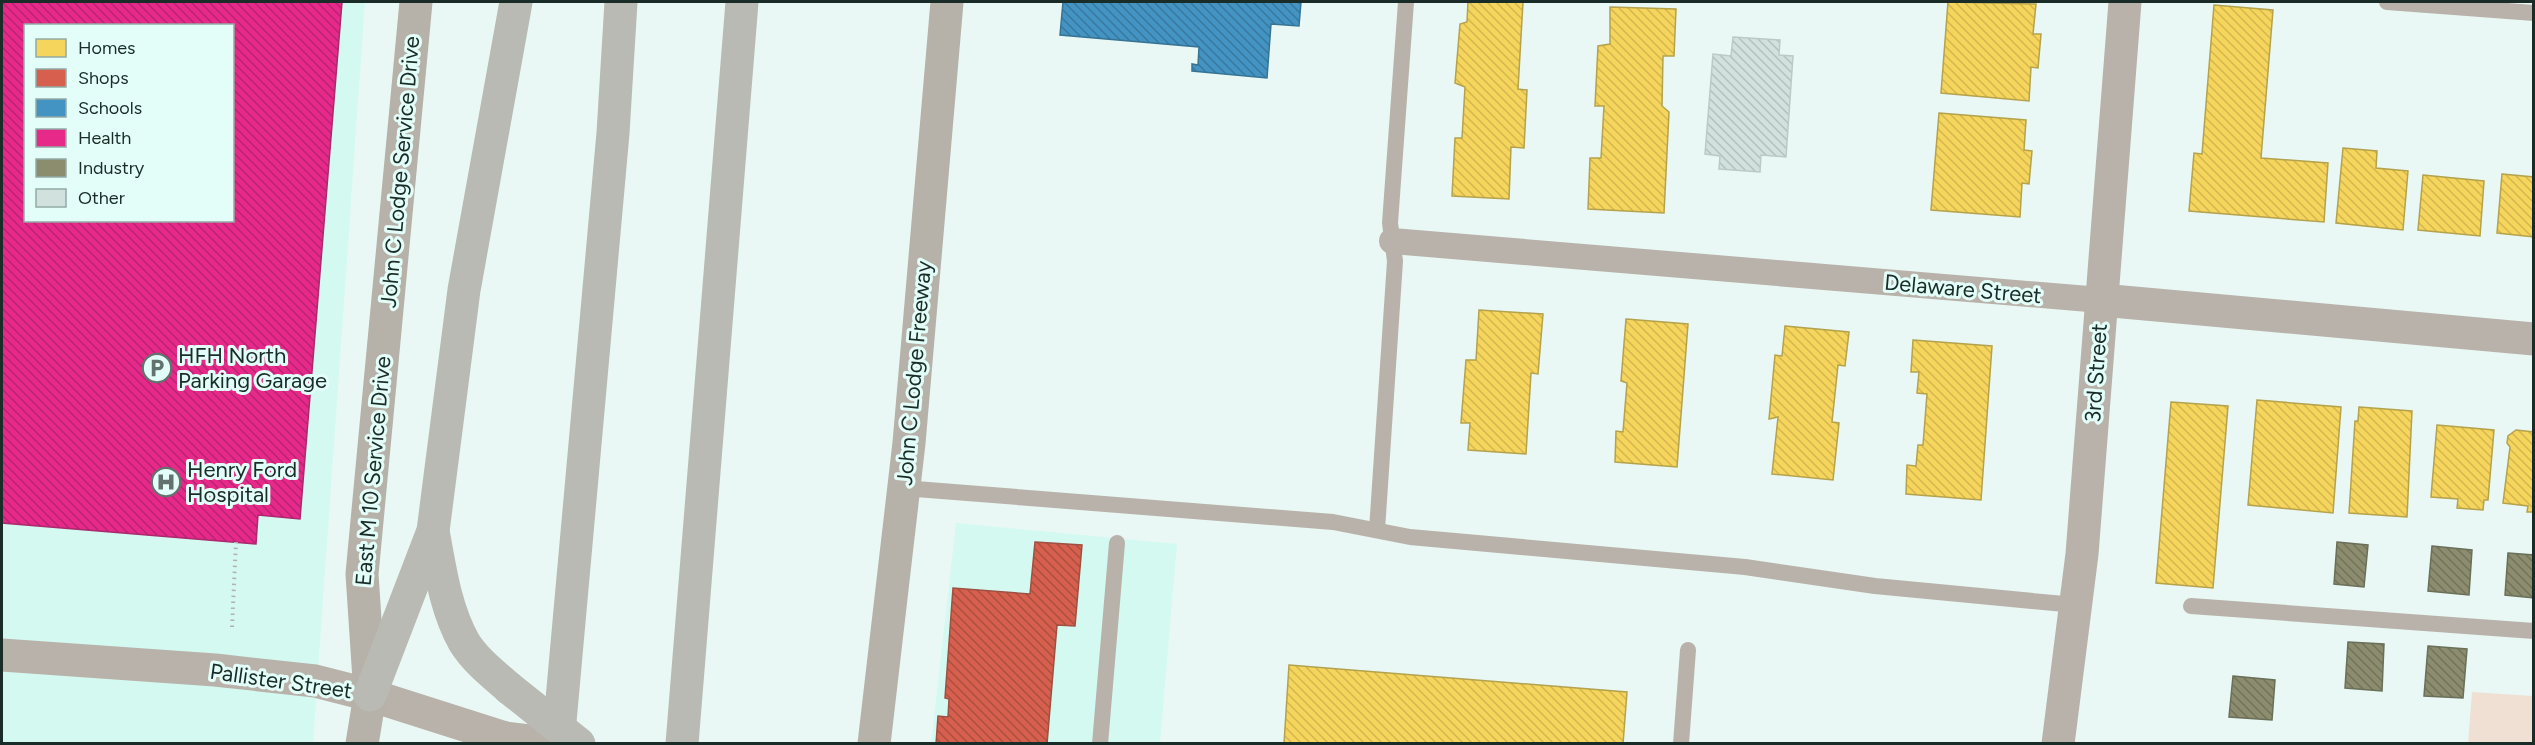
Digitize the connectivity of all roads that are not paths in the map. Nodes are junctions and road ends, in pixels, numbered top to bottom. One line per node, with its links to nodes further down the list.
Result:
1 (416, 2): 14 (main road, John C Lodge Service Drive)
2 (516, 2): 17 (highway)
3 (621, 2): 12 (highway)
4 (742, 2): 29 (highway)
5 (948, 2): 15 (main road, John C Lodge Freeway)
6 (1406, 2): 10 (lane)
7 (2125, 2): 11 (street, 3rd Street)
8 (2388, 2): 9 (lane)
9 (2534, 13)
10 (1392, 241): 11 (street, Delaware Street); 16 (lane)
11 (2101, 300): 13 (street, Delaware Street); 19 (street, 3rd Street)
12 (596, 321): 26 (highway); 27 (highway)
13 (2534, 339)
14 (383, 342): 24 (main road, East M 10 Service Drive)
15 (903, 488): 16 (lane); 30 (main road, John C Lodge Freeway)
16 (1377, 530): 19 (lane)
17 (433, 531): 24 (highway); 28 (highway, bridge)
18 (1117, 543): 31 (lane)
19 (2075, 605): 33 (street, 3rd Street)
20 (2191, 606): 21 (lane)
21 (2534, 631)
22 (1688, 650): 32 (lane)
23 (2, 655): 24 (street, Pallister Street)
24 (370, 695): 25 (main road, East M 10 Service Drive); 27 (street, Pallister Street, bridge)
25 (362, 744)
26 (542, 744)
27 (556, 744)
28 (579, 744)
29 (682, 744)
30 (874, 744)
31 (1100, 744)
32 (1681, 744)
33 (2058, 744)

